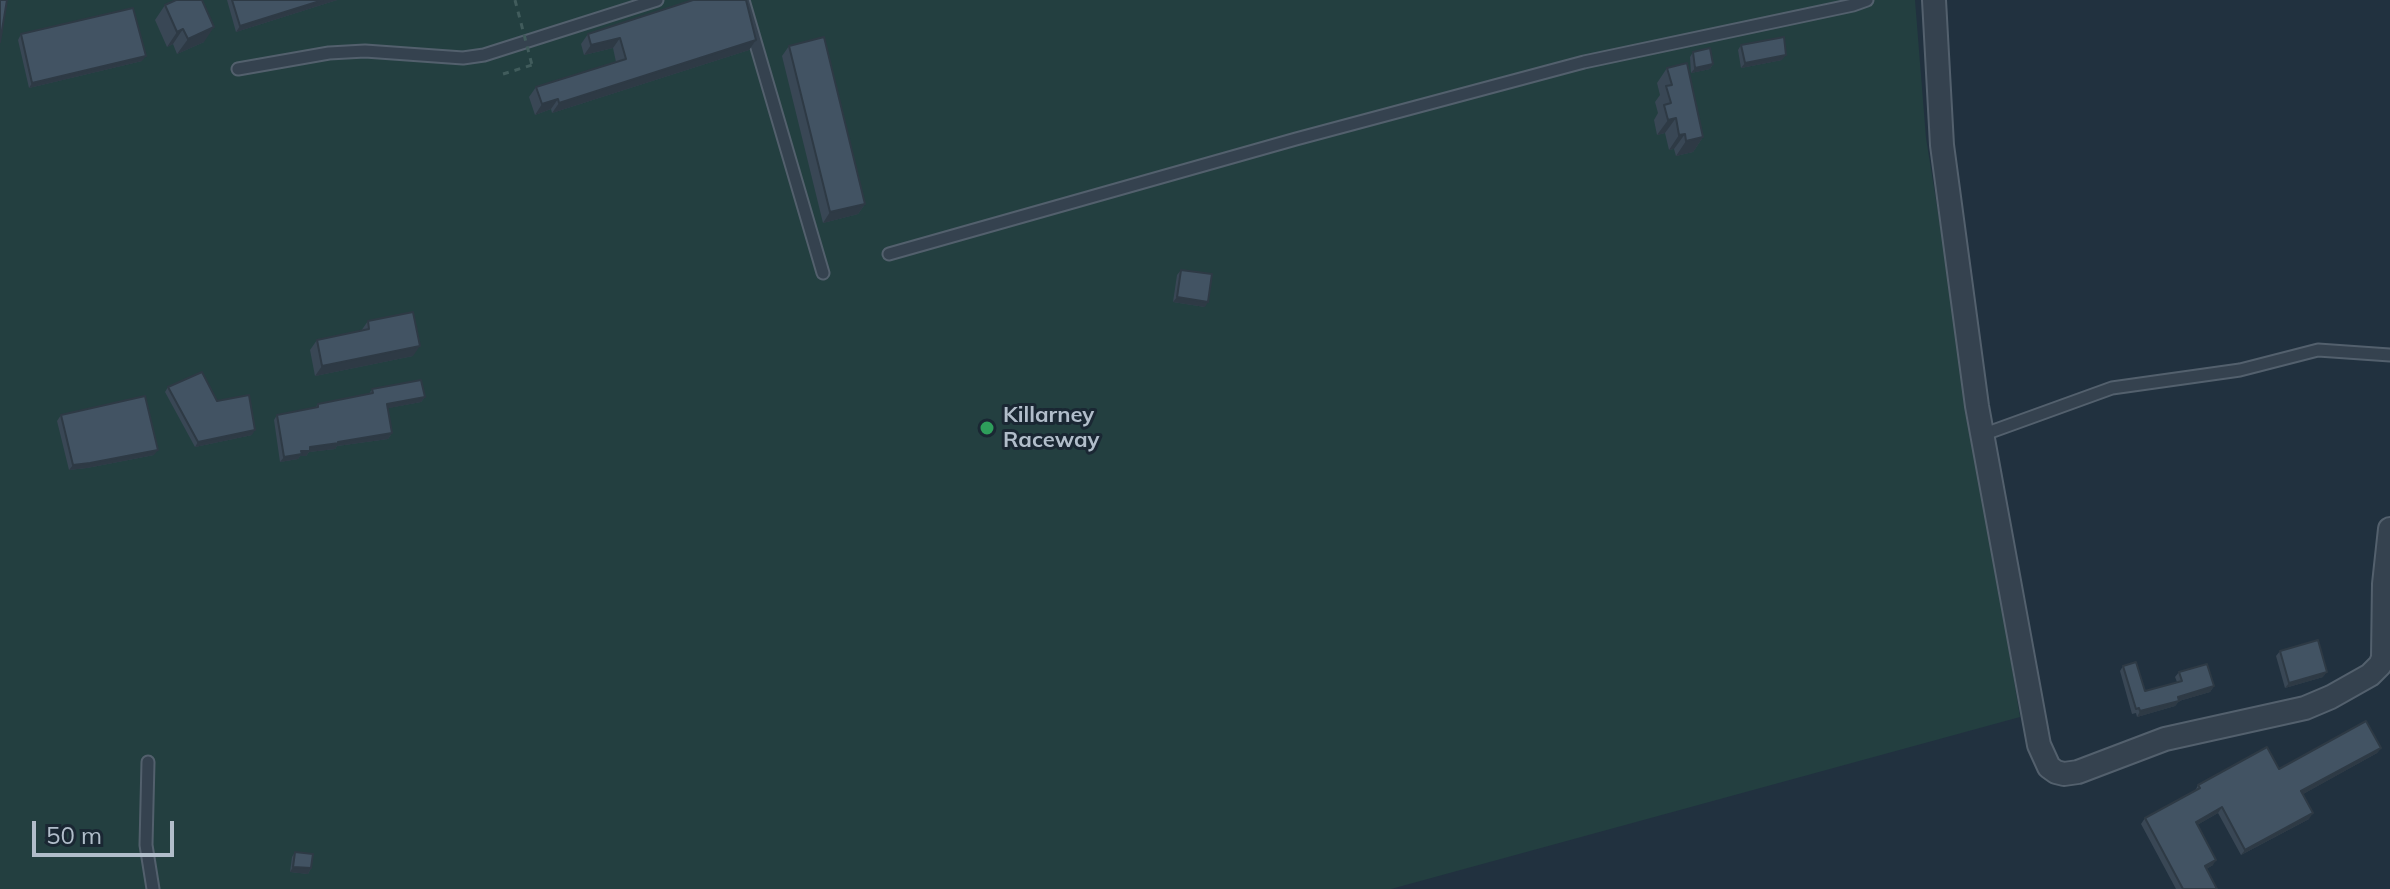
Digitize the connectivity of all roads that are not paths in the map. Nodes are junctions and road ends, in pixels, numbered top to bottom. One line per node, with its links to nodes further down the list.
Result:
1 (657, 0): 5 (lane)
2 (743, 0): 7 (lane)
3 (1867, 0): 6 (lane)
4 (1934, 0): 9 (street)
5 (238, 69)
6 (889, 254)
7 (823, 273)
8 (2390, 355): 9 (lane)
9 (1982, 435): 10 (street)
10 (2390, 529)
11 (148, 762): 12 (lane)
12 (153, 889)

